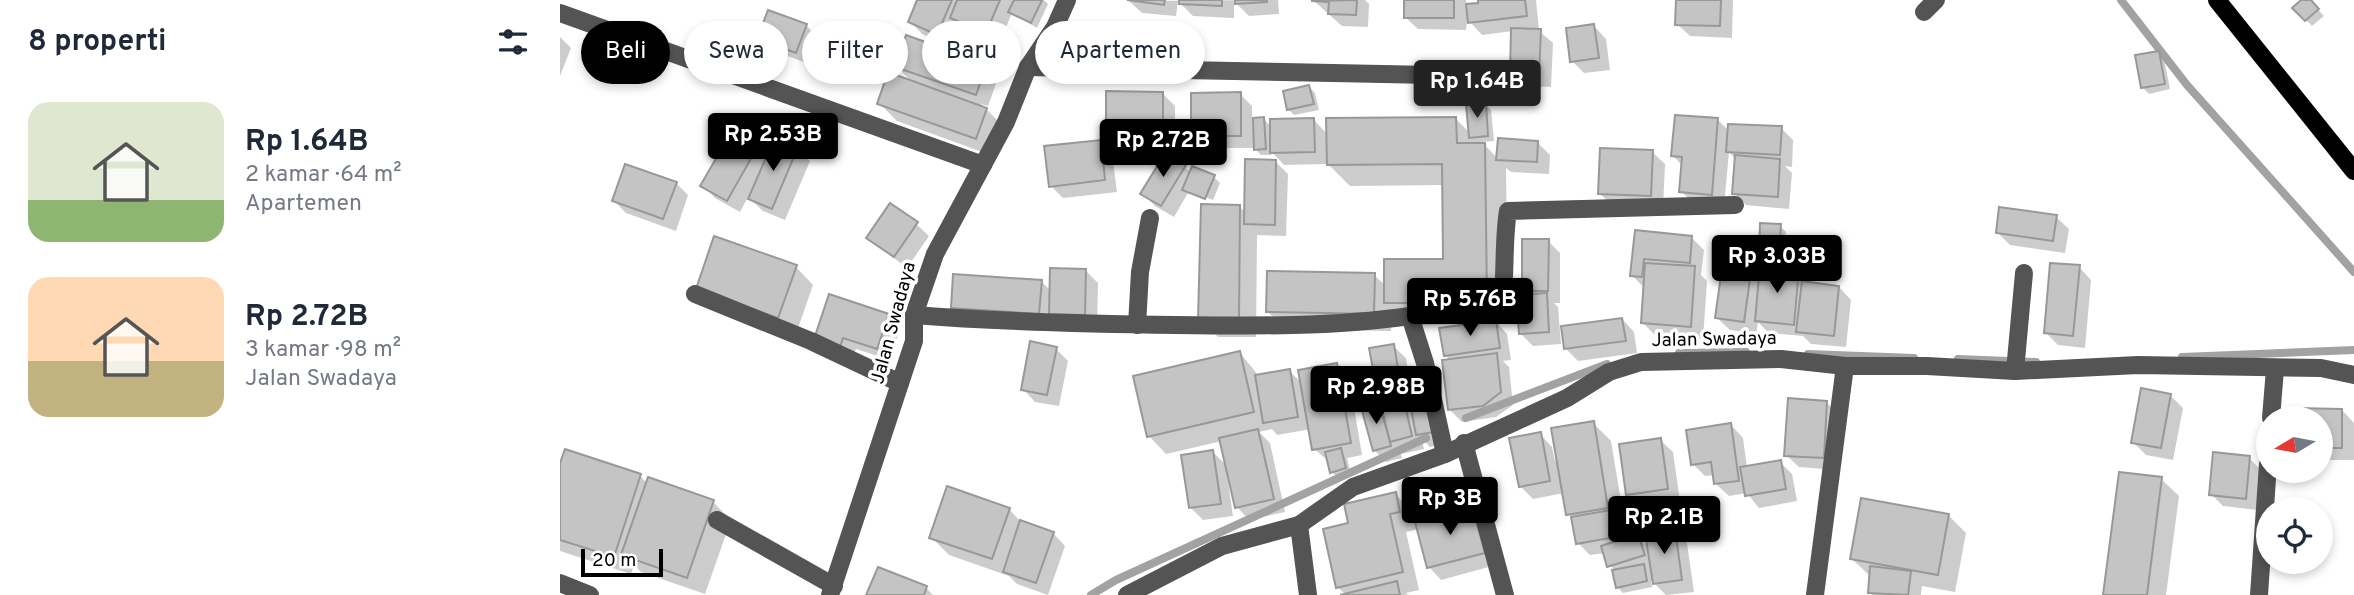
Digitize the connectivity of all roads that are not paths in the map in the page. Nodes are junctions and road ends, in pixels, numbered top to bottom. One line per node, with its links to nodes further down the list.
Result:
1 (1067, 0): 4 (street, Jalan Swadaya)
2 (2217, 0): 7 (main road)
3 (560, 13): 6 (street)
4 (1028, 67): 5 (street); 6 (street, Jalan Swadaya)
5 (1432, 75)
6 (983, 165): 12 (street, Jalan Swadaya)
7 (2354, 171)
8 (1735, 205): 13 (street)
9 (1150, 218): 14 (street)
10 (2024, 273): 16 (street)
11 (695, 294): 19 (street)
12 (914, 315): 14 (street); 19 (street, Jalan Swadaya)
13 (1410, 316): 14 (street); 22 (street)
14 (1137, 325)
15 (1845, 366): 16 (street, Jalan Swadaya); 21 (street, Jalan Swadaya); 32 (street)
16 (2016, 368): 17 (street, Jalan Swadaya)
17 (2275, 369): 18 (street, Jalan Swadaya); 20 (street)
18 (2354, 375)
19 (900, 383): 27 (street, Jalan Swadaya)
20 (2272, 406)
21 (1464, 443): 22 (street, Jalan Swadaya); 31 (street)
22 (1445, 454): 25 (street, Jalan Swadaya)
23 (2267, 483): 33 (street)
24 (717, 520): 27 (street)
25 (1299, 525): 29 (street, Jalan Swadaya); 30 (street)
26 (560, 583): 28 (street)
27 (832, 590)
28 (590, 595)
29 (1127, 595)
30 (1308, 595)
31 (1505, 595)
32 (1815, 595)
33 (2259, 595)

